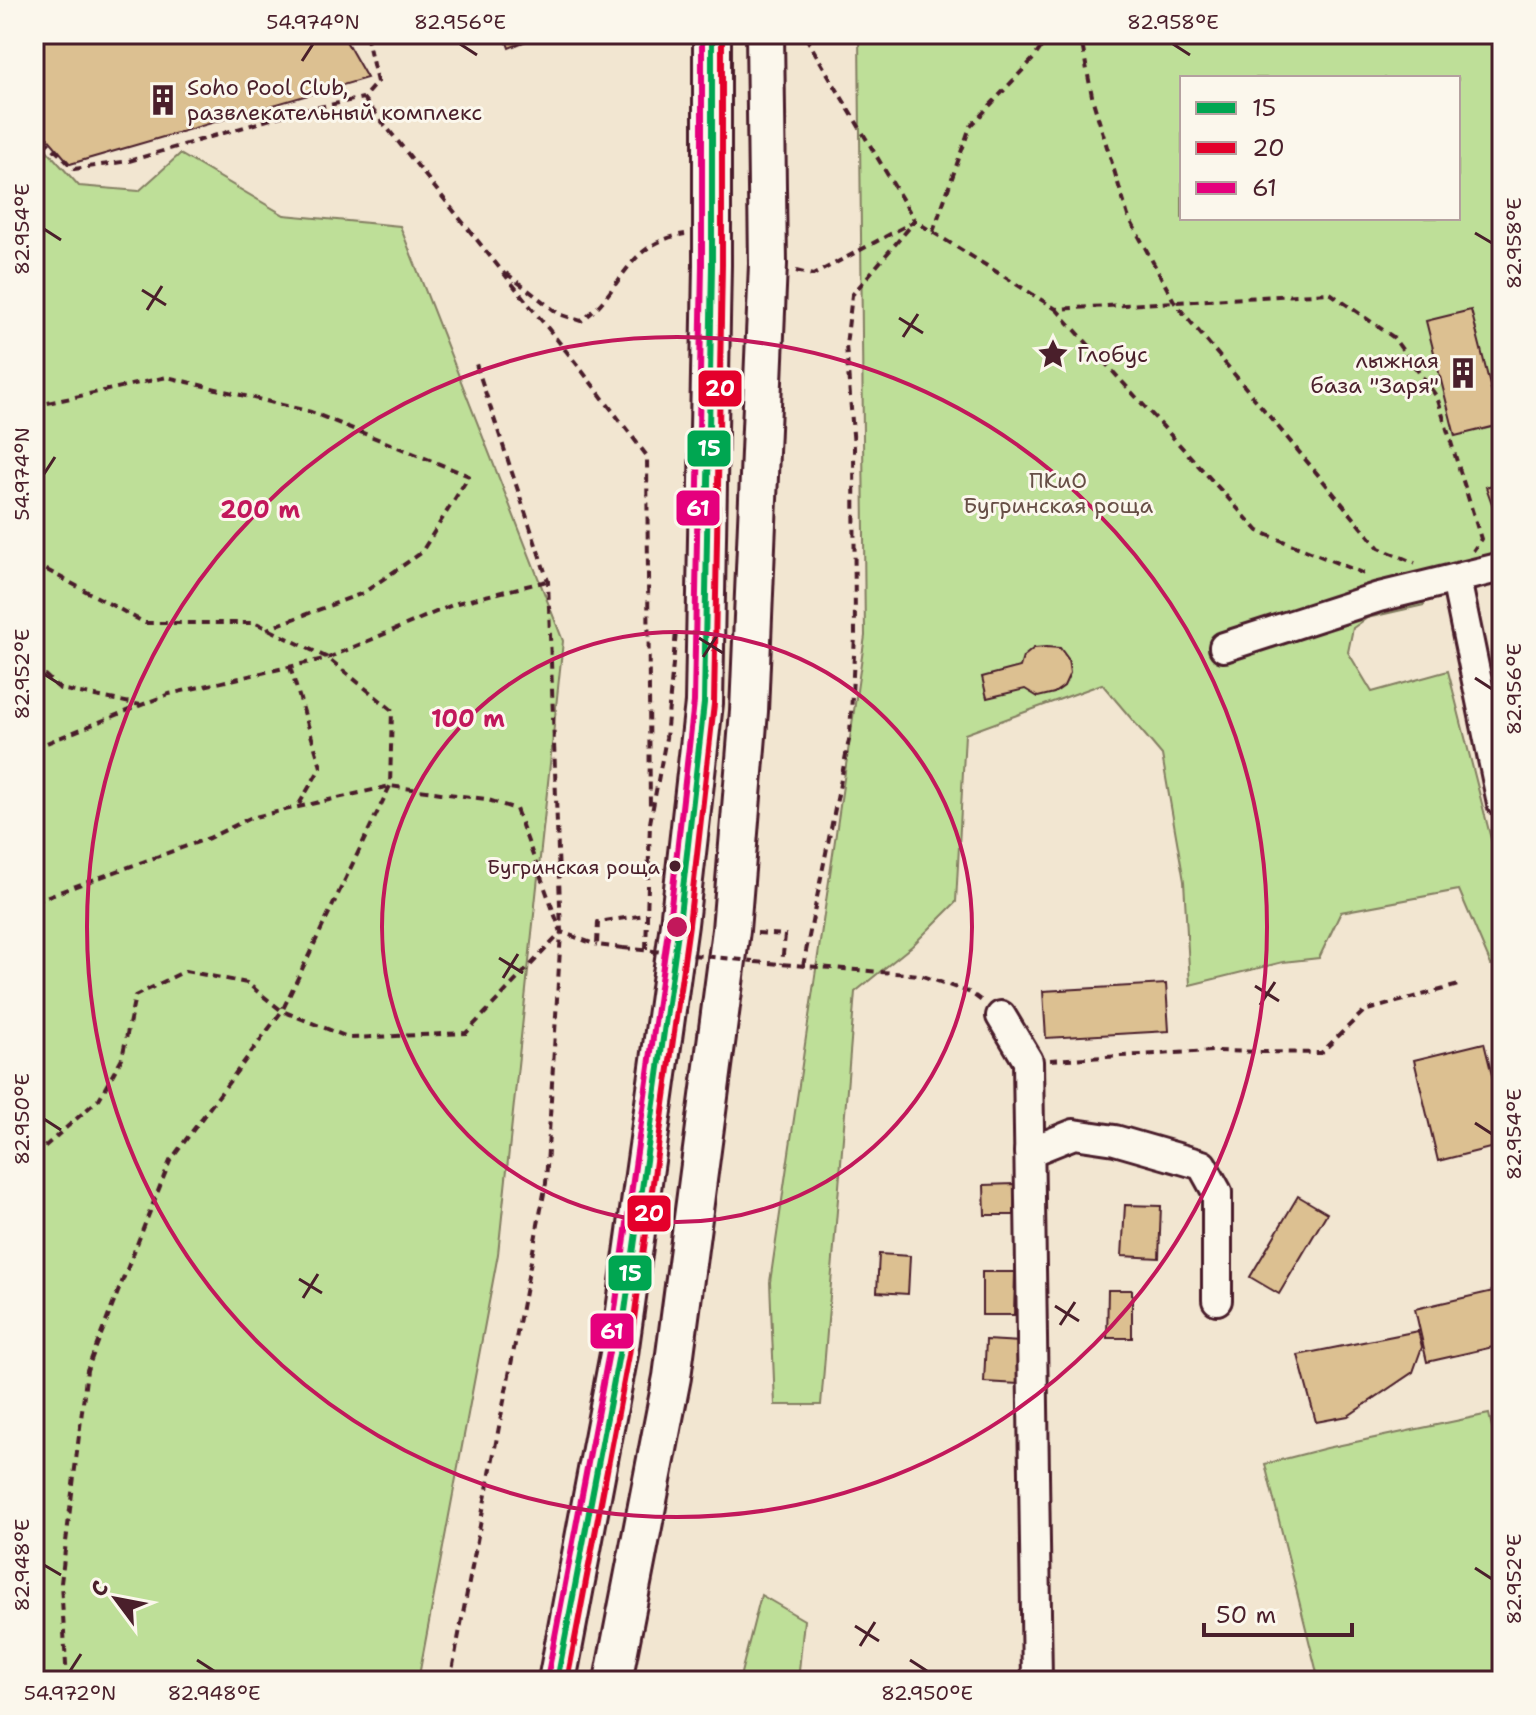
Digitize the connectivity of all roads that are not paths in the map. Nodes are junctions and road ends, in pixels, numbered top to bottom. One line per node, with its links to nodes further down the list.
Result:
1 (712, 34): 10 (main road)
2 (765, 34): 11 (main road)
3 (1502, 567): 4 (street)
4 (1456, 579): 5 (street); 6 (street)
5 (1224, 647)
6 (1502, 803)
7 (1001, 1016): 8 (street)
8 (1029, 1152): 9 (street); 12 (street)
9 (1217, 1300)
10 (557, 1681)
11 (613, 1681)
12 (1037, 1681)

